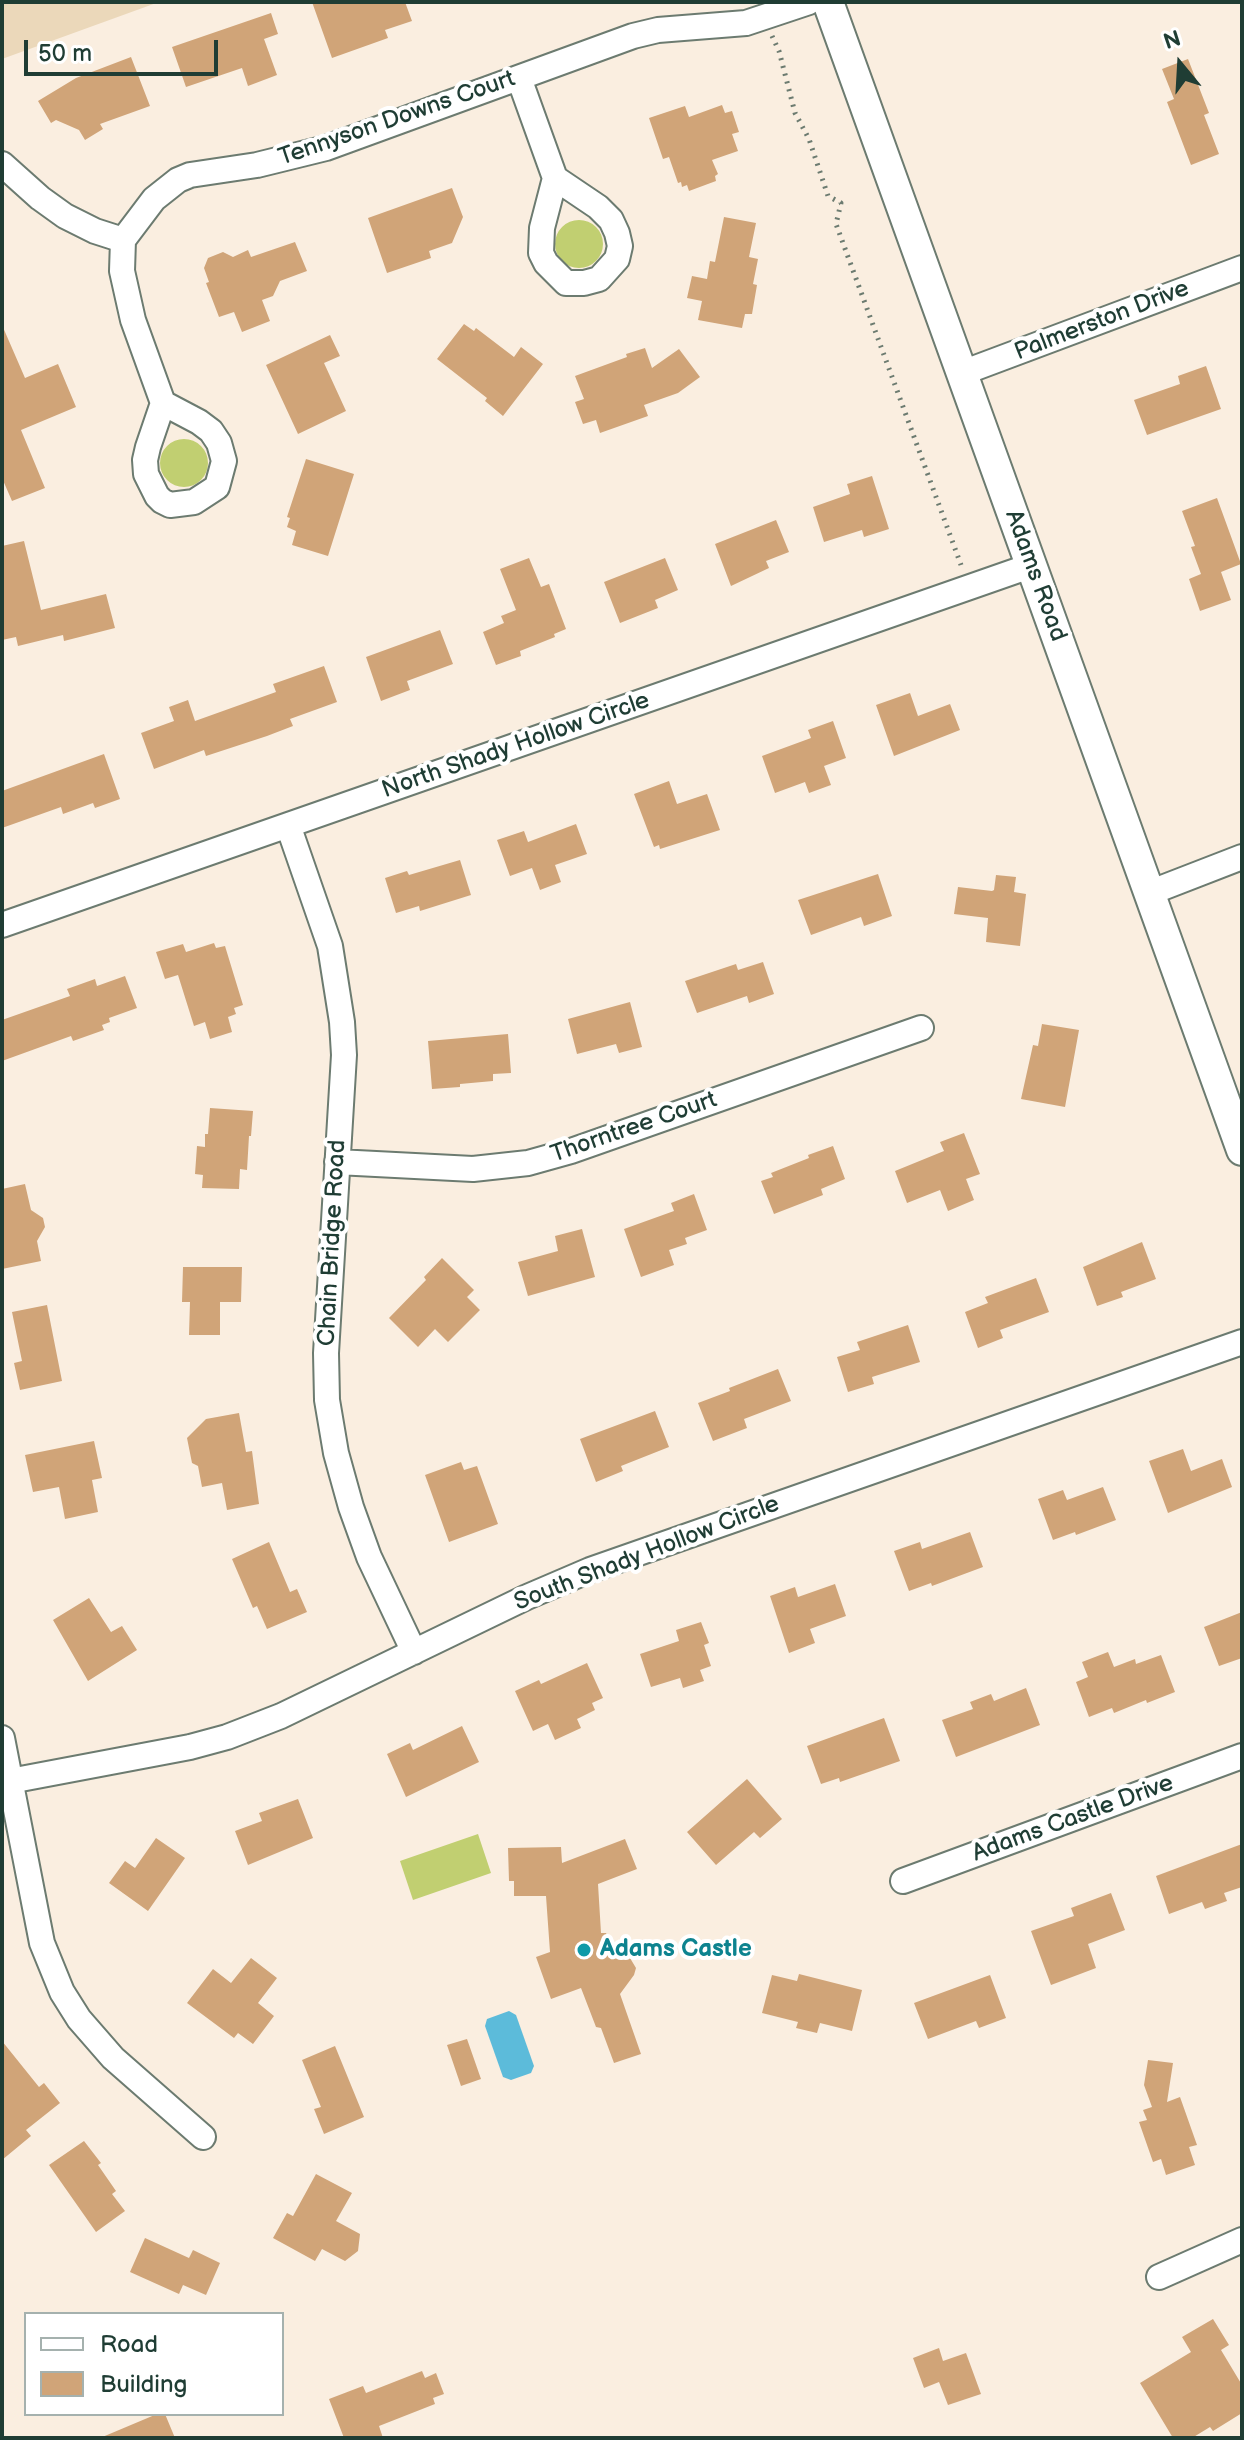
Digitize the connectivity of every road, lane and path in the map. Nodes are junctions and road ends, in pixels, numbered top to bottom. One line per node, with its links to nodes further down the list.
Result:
1 (809, 2): 4 (street, Tennyson Downs Court)
2 (828, 2): 9 (street, Adams Road)
3 (772, 37): 12 (path)
4 (519, 78): 6 (street); 7 (street, Tennyson Downs Court)
5 (2, 164): 7 (street)
6 (555, 178)
7 (123, 240): 10 (street)
8 (1242, 268): 9 (street, Palmerston Drive)
9 (962, 373): 11 (street, Adams Road)
10 (163, 403)
11 (1030, 566): 13 (street, North Shady Hollow Circle); 15 (street, Adams Road)
12 (962, 569)
13 (288, 825): 16 (street, North Shady Hollow Circle); 19 (street, Chain Bridge Road)
14 (1242, 857): 15 (street)
15 (1149, 893): 18 (street, Adams Road)
16 (2, 925)
17 (921, 1028): 19 (street, Thorntree Court)
18 (1242, 1150)
19 (337, 1162): 21 (street, Chain Bridge Road)
20 (1242, 1342): 21 (street, South Shady Hollow Circle)
21 (414, 1652): 24 (street, South Shady Hollow Circle)
22 (2, 1738): 24 (street)
23 (1242, 1756): 25 (street, Adams Castle Drive)
24 (10, 1781): 26 (street)
25 (903, 1881)
26 (203, 2137)
27 (1242, 2240): 28 (street)
28 (1159, 2277)

